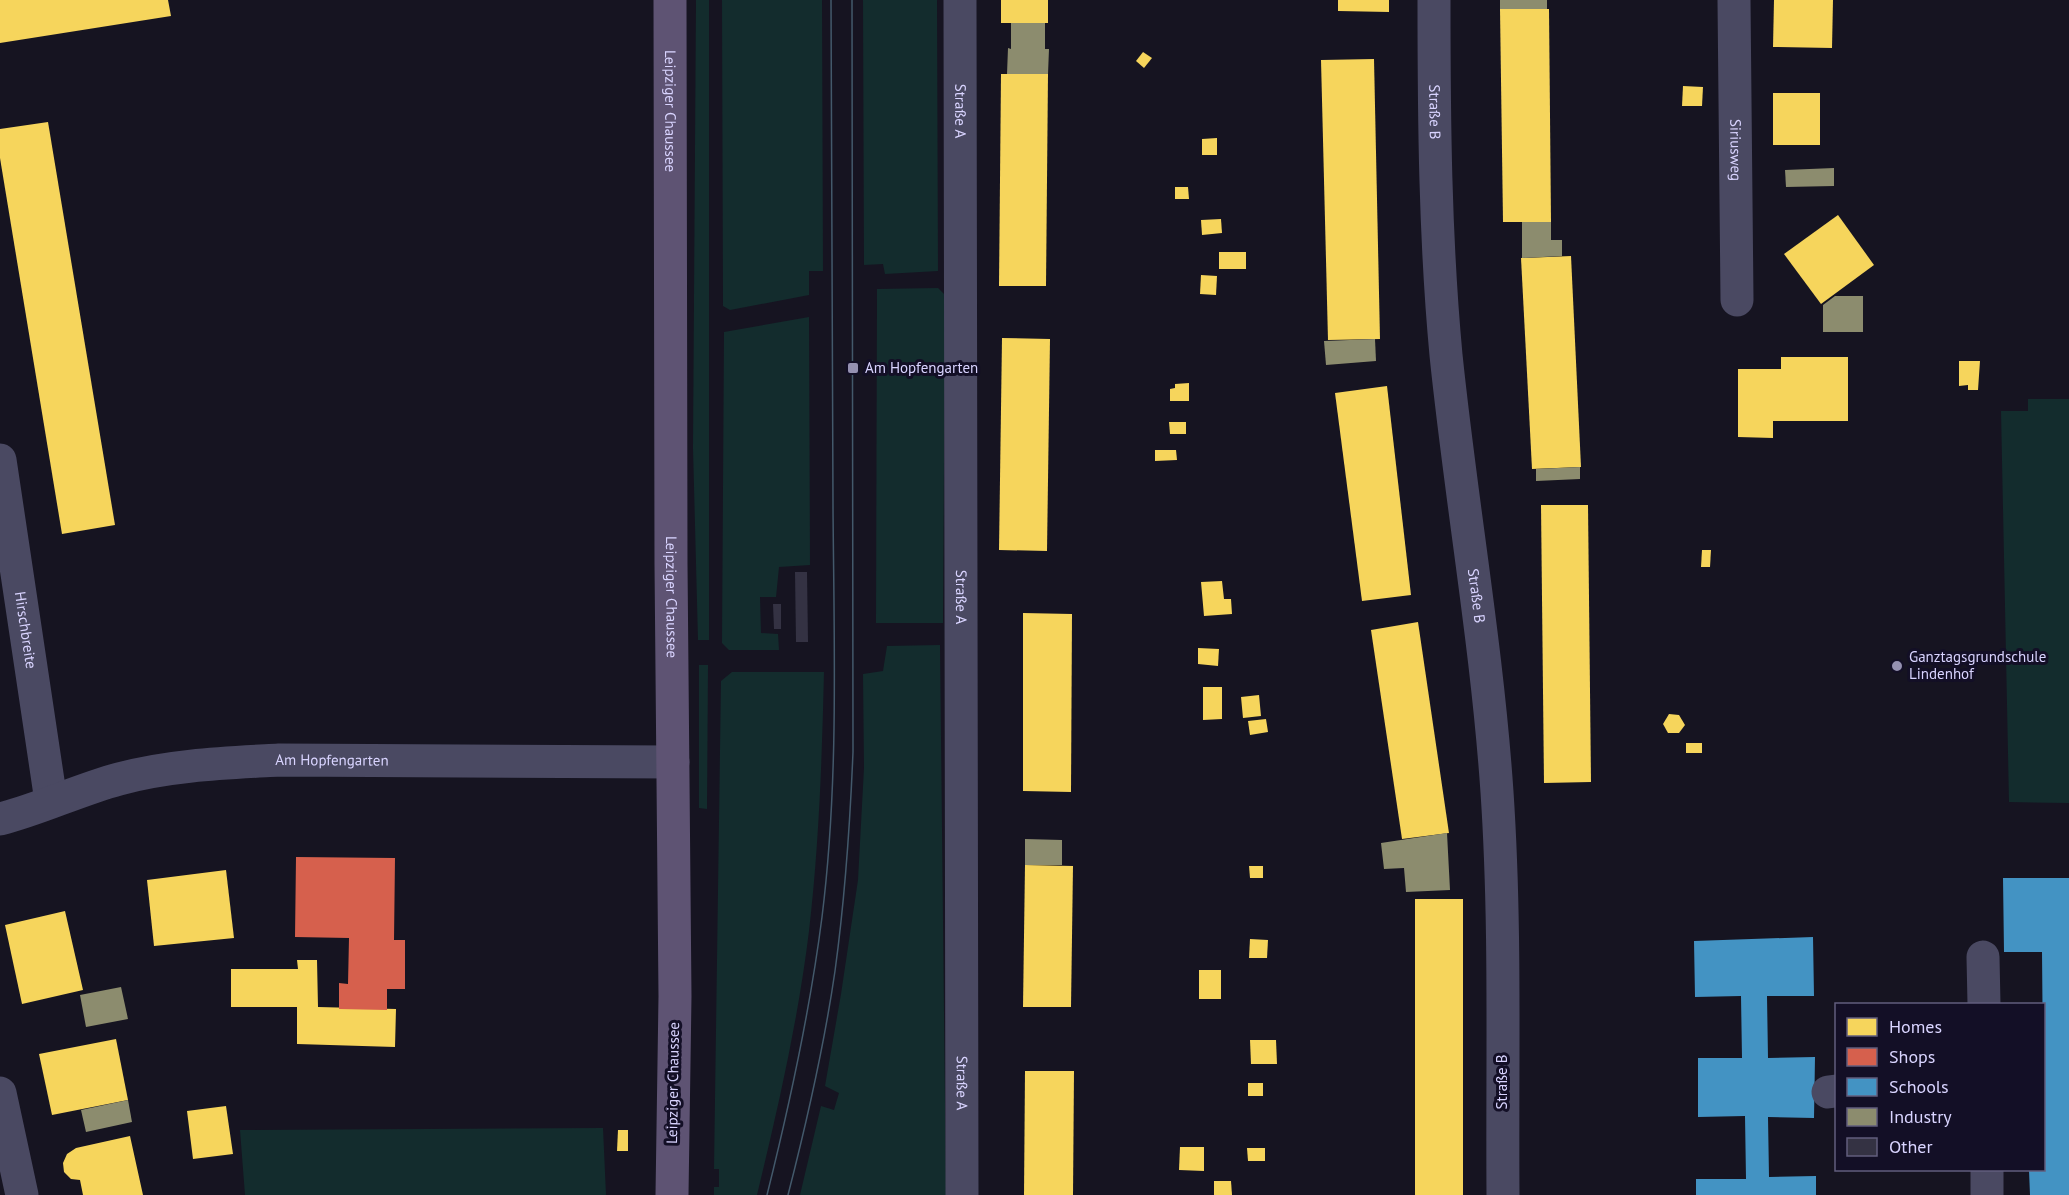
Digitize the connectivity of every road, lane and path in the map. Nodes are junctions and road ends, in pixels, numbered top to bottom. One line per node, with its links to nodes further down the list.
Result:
1 (670, 0): 7 (main road, Leipziger Chaussee)
2 (960, 0): 16 (street, Straße A)
3 (1434, 0): 17 (street, Straße B)
4 (1734, 0): 5 (street, Siriusweg)
5 (1737, 300)
6 (0, 460): 8 (street, Hirschbreite)
7 (673, 762): 8 (street, Am Hopfengarten); 15 (main road, Leipziger Chaussee)
8 (51, 801): 9 (street, Am Hopfengarten)
9 (0, 819)
10 (1983, 957): 11 (street)
11 (1984, 1003)
12 (0, 1092): 14 (street)
13 (1987, 1171): 18 (street)
14 (22, 1195)
15 (672, 1195)
16 (962, 1195)
17 (1503, 1195)
18 (1987, 1195)

